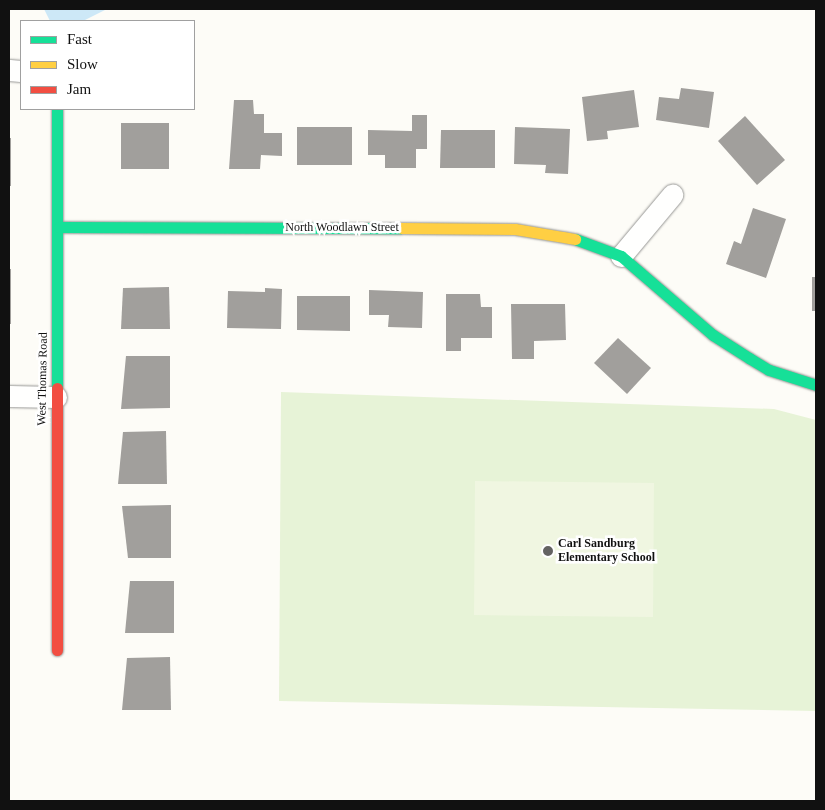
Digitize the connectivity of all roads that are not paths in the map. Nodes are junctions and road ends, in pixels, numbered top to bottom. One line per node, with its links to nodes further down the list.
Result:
1 (58, 110): 3 (street, West Thomas Road)
2 (672, 195): 4 (street)
3 (59, 227): 4 (street, North Woodlawn Street); 7 (street, West Thomas Road)
4 (621, 256): 5 (street, North Woodlawn Street)
5 (816, 385)
6 (9, 396): 7 (street)
7 (56, 397): 8 (street, West Thomas Road)
8 (57, 650)

